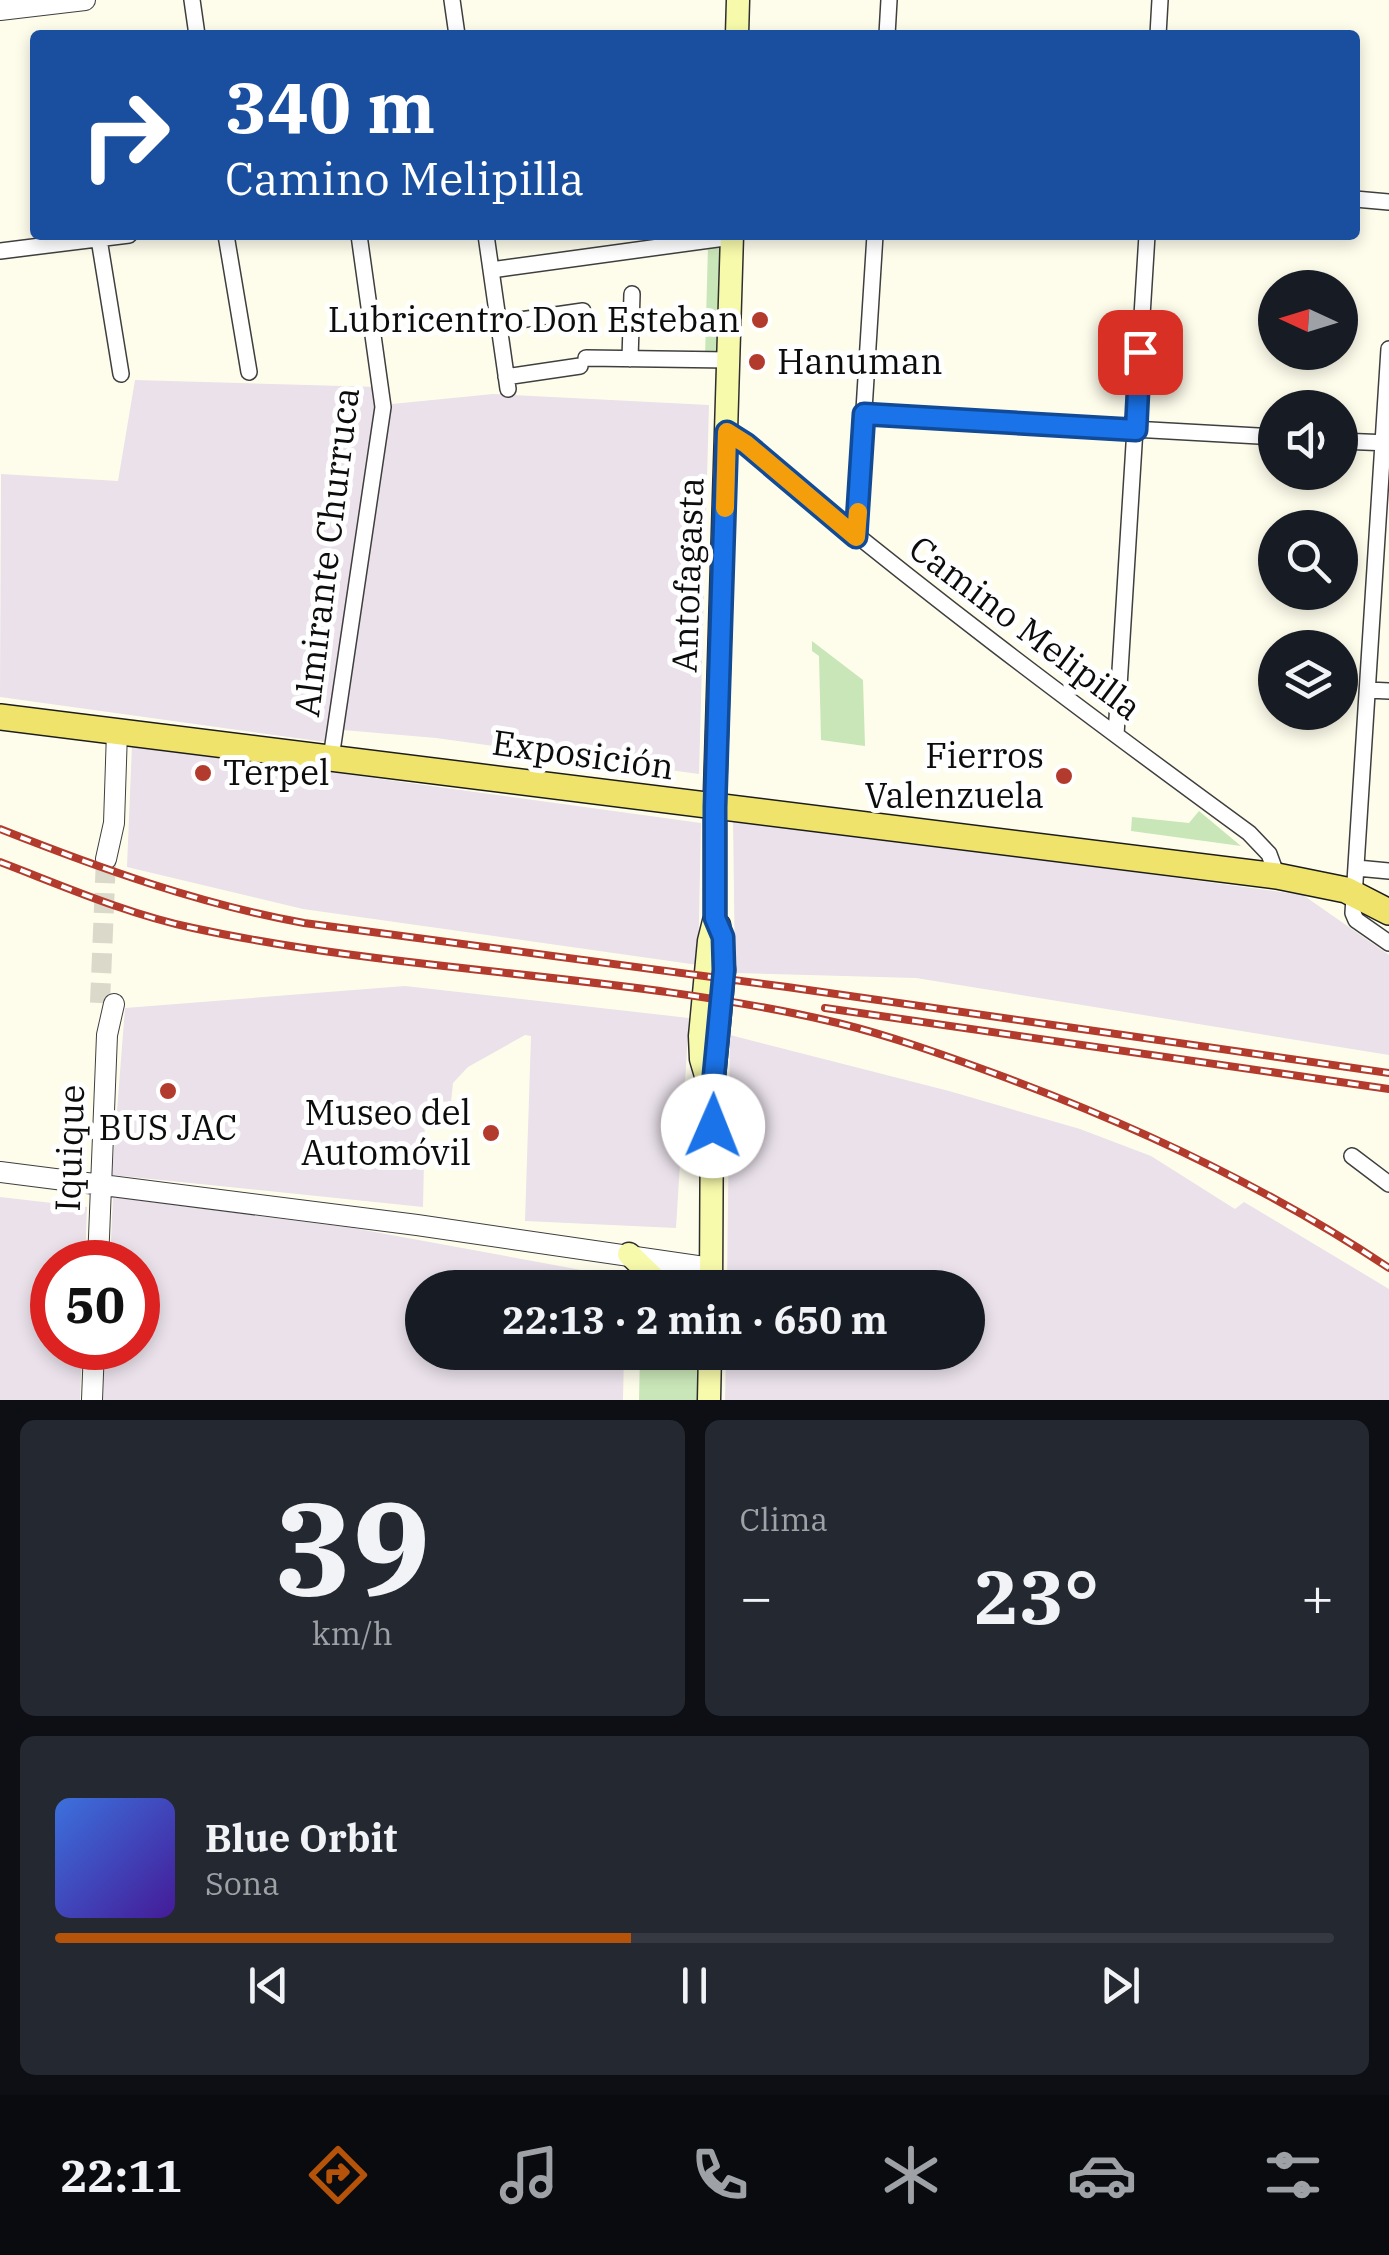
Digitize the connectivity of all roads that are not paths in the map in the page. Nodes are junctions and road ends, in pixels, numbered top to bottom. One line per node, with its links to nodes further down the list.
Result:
1 (85, 0): 7 (street)
2 (192, 0): 8 (street)
3 (452, 0): 9 (street)
4 (738, 0): 10 (main road)
5 (889, 0): 11 (street)
6 (1160, 0): 12 (street)
7 (0, 10)
8 (196, 30)
9 (456, 30)
10 (737, 30)
11 (887, 30)
12 (1158, 30)
13 (1360, 200): 14 (street)
14 (1389, 202)
15 (82, 240): 24 (street)
16 (99, 240): 33 (street)
17 (227, 240): 32 (street)
18 (360, 240): 46 (street, Almirante Churruca)
19 (487, 240): 25 (street)
20 (704, 240): 25 (street)
21 (732, 240): 31 (main road, Antofagasta)
22 (875, 240): 34 (street)
23 (1147, 240): 35 (street)
24 (0, 250)
25 (491, 270): 28 (street)
26 (632, 294): 30 (street)
27 (583, 311): 28 (street)
28 (499, 323): 30 (street)
29 (1389, 349): 39 (street)
30 (630, 359): 31 (street)
31 (729, 360): 36 (main road, Antofagasta)
32 (249, 372)
33 (120, 374)
34 (864, 414): 35 (street); 40 (street)
35 (1136, 430): 37 (street); 45 (street)
36 (727, 432): 40 (street, Camino Melipilla); 47 (main road, Antofagasta)
37 (1258, 436)
38 (1358, 441): 39 (street)
39 (1386, 443): 41 (street)
40 (856, 537): 45 (street, Camino Melipilla)
41 (1368, 690): 42 (street); 51 (street)
42 (1389, 691)
43 (0, 716): 44 (main road, Exposición)
44 (117, 732): 46 (main road, Exposición); 48 (street)
45 (1116, 735): 50 (street, Camino Melipilla)
46 (331, 758): 47 (main road, Exposición)
47 (715, 807): 50 (main road, Exposición); 63 (main road, Antofagasta)
48 (113, 861)
49 (1389, 872): 51 (street, Exposición)
50 (1277, 876): 51 (main road, Exposición)
51 (1356, 881): 52 (main road, Exposición); 53 (street)
52 (1389, 912)
53 (1389, 943)
54 (107, 1003): 58 (street, Iquique)
55 (1352, 1156): 57 (street)
56 (0, 1172): 58 (street)
57 (1389, 1184)
58 (101, 1186): 59 (street, Iquique); 60 (street)
59 (99, 1240)
60 (629, 1254): 61 (main road); 62 (street)
61 (645, 1270)
62 (684, 1270)
63 (711, 1270)
64 (93, 1370): 66 (street)
65 (710, 1370): 67 (main road)
66 (92, 1400)
67 (709, 1400)

